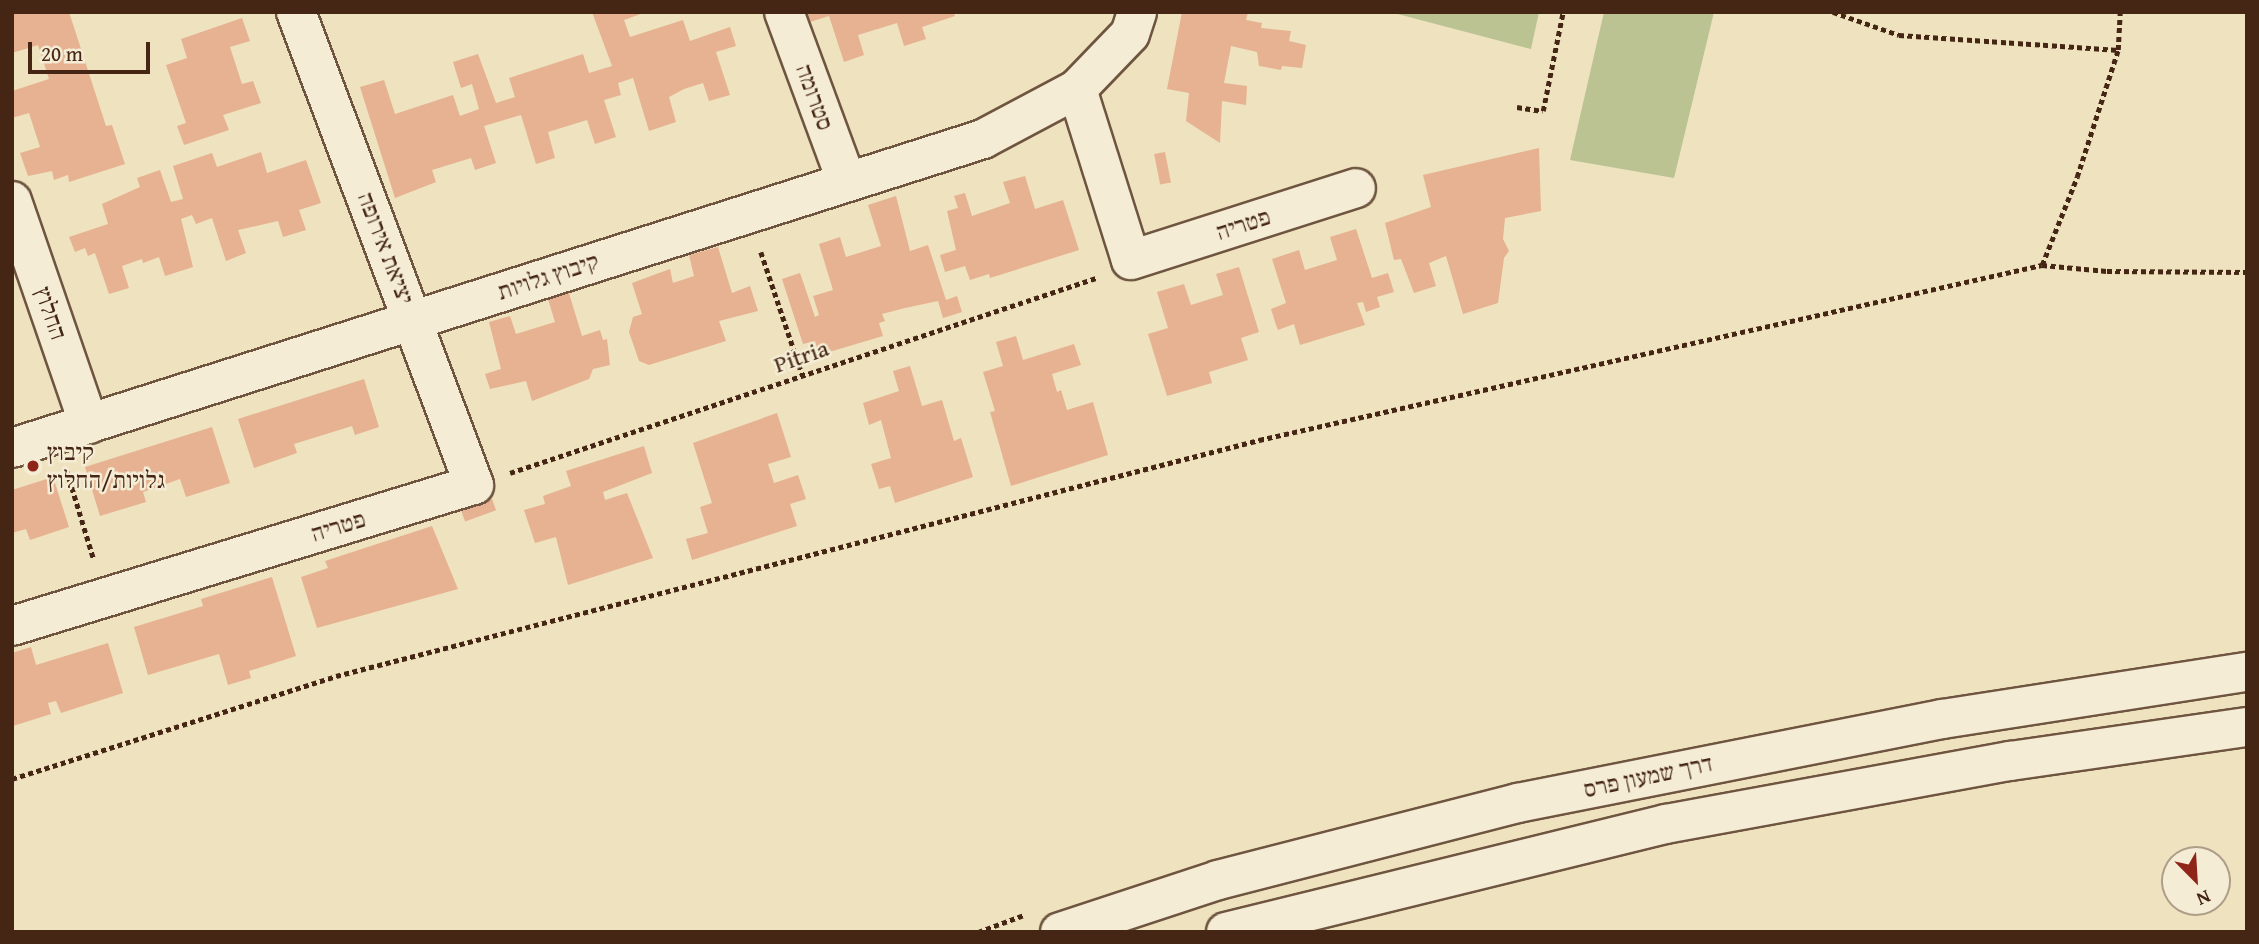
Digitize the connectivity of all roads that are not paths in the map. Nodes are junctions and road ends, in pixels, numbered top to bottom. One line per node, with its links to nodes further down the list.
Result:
1 (296, 12): 8 (street, יציאת אירופה)
2 (784, 12): 5 (street, סטרומה)
3 (1137, 12): 4 (street, קיבוץ גלויות)
4 (1077, 89): 5 (street, קיבוץ גלויות); 6 (street, פטריה)
5 (847, 182): 8 (street, קיבוץ גלויות)
6 (1356, 188)
7 (12, 201): 9 (street, החלוץ)
8 (413, 319): 9 (street, קיבוץ גלויות); 11 (street, יציאת אירופה)
9 (72, 429): 10 (street, קיבוץ גלויות)
10 (12, 448)
11 (474, 485): 12 (street, פטריה)
12 (12, 626)
13 (2247, 672): 15 (street, דרך שמעון פרס)
14 (2247, 727): 16 (street, דרך שמעון פרס)
15 (1060, 932)
16 (1226, 932)

